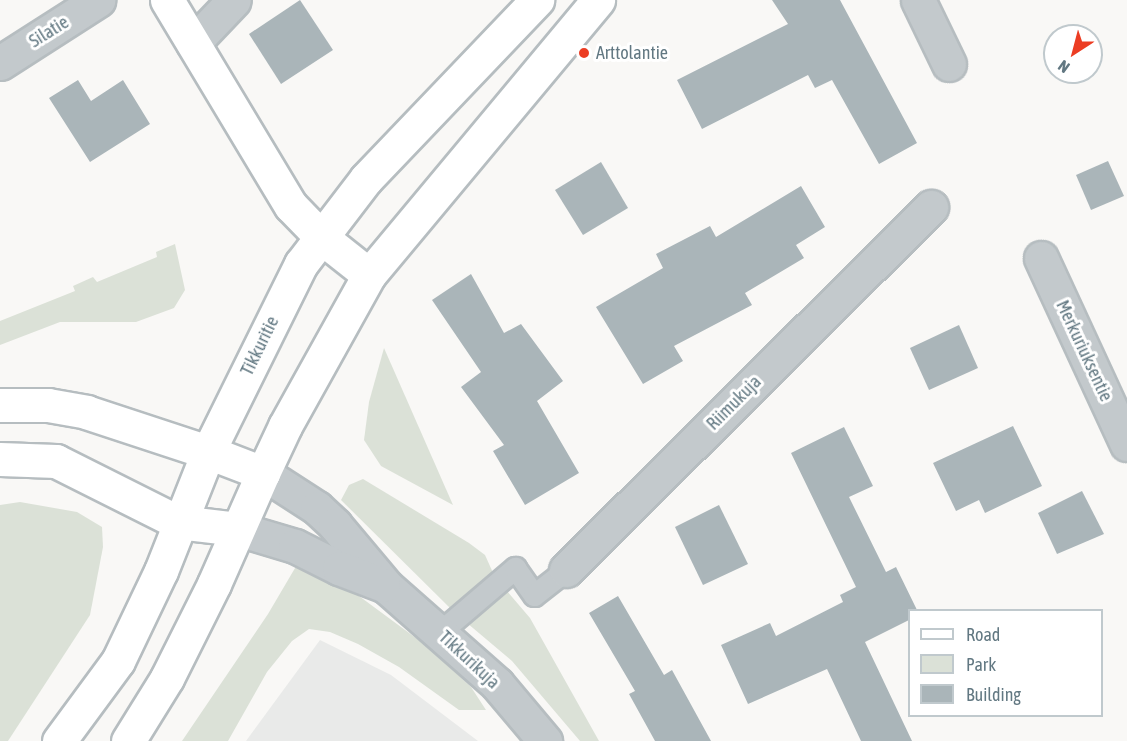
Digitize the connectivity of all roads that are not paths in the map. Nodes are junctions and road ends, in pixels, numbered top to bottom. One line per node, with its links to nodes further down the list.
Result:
1 (98, 0): 8 (street, Silatie)
2 (167, 0): 7 (main road)
3 (234, 0): 7 (street)
4 (537, 0): 11 (main road, Tikkuritie)
5 (598, 0): 13 (main road)
6 (918, 0): 9 (street)
7 (193, 43): 11 (main road)
8 (0, 63)
9 (949, 64)
10 (931, 207): 21 (street, Riimukuja)
11 (321, 237): 13 (main road); 16 (main road, Tikkuritie)
12 (1041, 258): 15 (street, Merkuriuksentie)
13 (369, 276): 18 (main road)
14 (0, 405): 16 (main road)
15 (1127, 444)
16 (208, 452): 18 (main road); 19 (main road, Tikkuritie)
17 (0, 459): 19 (main road)
18 (263, 473): 20 (main road); 22 (street, Tikkurikuja)
19 (178, 522): 20 (main road); 24 (main road, Tikkuritie)
20 (238, 529): 22 (street, Tikkurikuja); 25 (main road)
21 (566, 570): 23 (lane, Riimukuja)
22 (387, 587): 23 (street, Tikkurikuja)
23 (440, 632): 26 (street, Tikkurikuja)
24 (59, 741)
25 (128, 741)
26 (545, 741)

